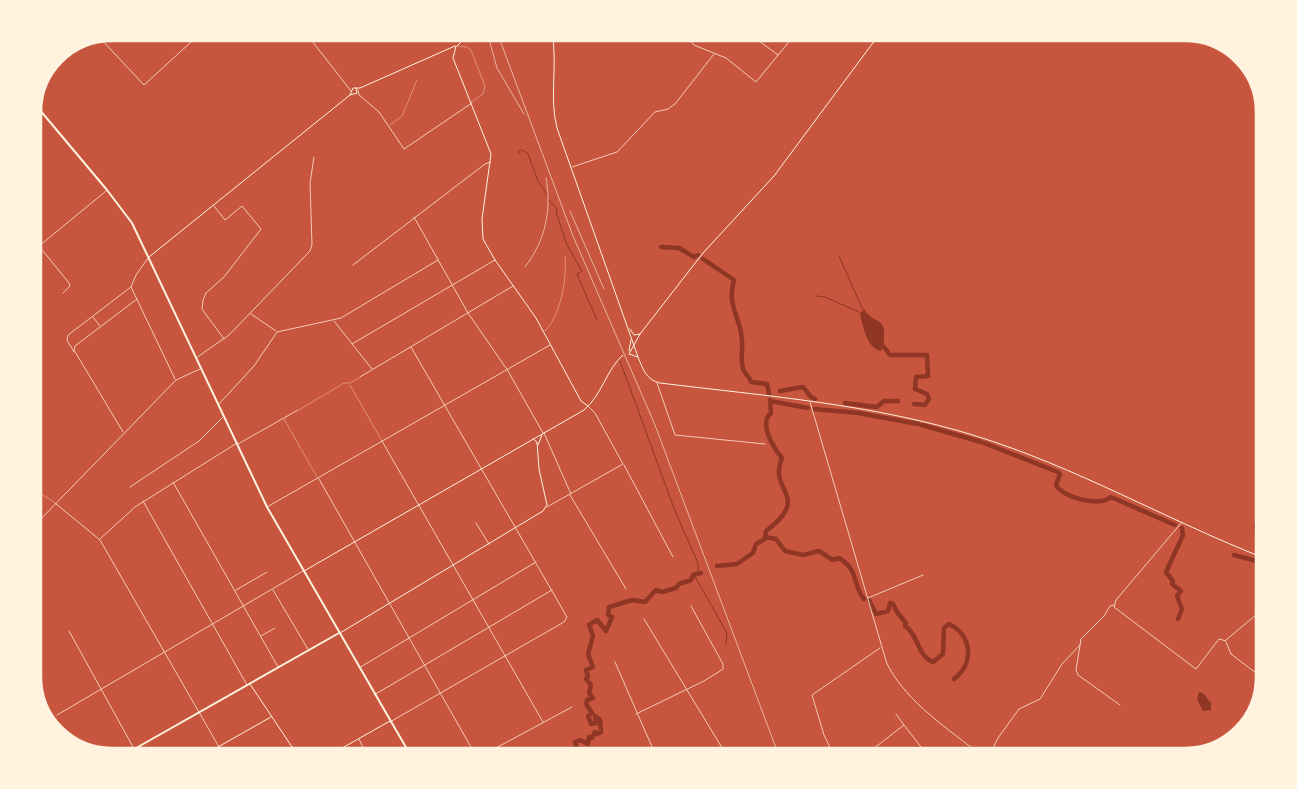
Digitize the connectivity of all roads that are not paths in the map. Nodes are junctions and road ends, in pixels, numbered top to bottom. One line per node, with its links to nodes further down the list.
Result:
1 (192, 41): 9 (street)
2 (312, 41): 16 (street)
3 (463, 41): 10 (main road)
4 (553, 41): 29 (main road)
5 (691, 41): 13 (street)
6 (759, 41): 14 (street)
7 (790, 41): 14 (street)
8 (874, 41): 53 (main road)
9 (104, 42)
10 (455, 47): 11 (main road); 11 (main road); 12 (main road); 24 (street)
11 (450, 50): 12 (main road); 18 (main road)
12 (454, 53): 24 (main road)
13 (714, 54): 14 (street); 29 (street)
14 (778, 56)
15 (416, 80): 26 (street)
16 (349, 86): 17 (street); 20 (street)
17 (354, 88): 18 (main road); 19 (main road); 20 (main road)
18 (360, 88): 19 (main road)
19 (358, 90): 21 (main road); 22 (street)
20 (351, 92): 21 (main road); 23 (main road)
21 (355, 95): 22 (street); 23 (main road)
22 (359, 95): 26 (street)
23 (350, 96): 31 (main road)
24 (471, 102): 26 (street); 28 (main road)
25 (41, 111): 30 (main road)
26 (388, 126)
27 (314, 157): 45 (street)
28 (491, 162): 32 (street); 38 (main road)
29 (571, 167): 50 (main road)
30 (108, 190): 33 (street); 35 (main road)
31 (213, 205): 35 (main road); 55 (street)
32 (414, 217): 37 (street); 39 (street)
33 (41, 244)
34 (41, 250): 43 (street)
35 (148, 257): 42 (street); 64 (main road)
36 (565, 257): 51 (street)
37 (438, 260): 40 (street); 48 (street)
38 (495, 260): 40 (street); 41 (main road)
39 (353, 265)
40 (453, 285): 46 (street); 56 (street)
41 (514, 286): 46 (street); 51 (main road)
42 (131, 287): 44 (street); 47 (street)
43 (62, 294)
44 (137, 299): 49 (street); 69 (street)
45 (250, 313): 52 (street); 55 (street)
46 (468, 313): 59 (street); 67 (street)
47 (93, 317): 49 (street); 61 (street)
48 (333, 321): 52 (street); 56 (street)
49 (101, 326): 61 (street)
50 (628, 327): 53 (main road); 54 (main road)
51 (544, 331): 57 (main road)
52 (277, 332): 73 (street)
53 (640, 334): 58 (main road)
54 (631, 337): 58 (main road); 60 (main road)
55 (224, 339): 64 (street)
56 (352, 344): 66 (street)
57 (551, 345): 67 (street); 75 (main road)
58 (634, 345): 60 (main road); 63 (main road)
59 (412, 347): 66 (street); 74 (street)
60 (629, 352): 63 (main road)
61 (74, 353): 79 (street)
62 (624, 356): 75 (main road)
63 (638, 357): 70 (main road)
64 (196, 358): 65 (main road)
65 (200, 368): 69 (street); 73 (main road)
66 (372, 370): 68 (street)
67 (508, 371): 74 (street); 80 (street)
68 (360, 377): 71 (street)
69 (176, 380): 79 (street)
70 (657, 382): 72 (main road); 84 (street)
71 (350, 383): 76 (street); 82 (street)
72 (810, 402): 99 (main road); 116 (street)
73 (219, 405): 77 (main road)
74 (446, 406): 82 (street); 87 (street)
75 (588, 406): 80 (main road); 86 (street)
76 (298, 410): 78 (street)
77 (224, 416): 83 (main road); 90 (street)
78 (283, 418): 83 (street); 88 (street)
79 (123, 432): 94 (street)
80 (543, 433): 81 (main road); 85 (main road); 92 (street)
81 (532, 440): 85 (main road); 87 (main road)
82 (382, 441): 88 (street); 95 (street)
83 (237, 444): 89 (street); 96 (main road)
84 (765, 444)
85 (537, 447): 97 (main road)
86 (623, 464): 92 (street); 106 (street)
87 (482, 468): 95 (main road); 101 (street)
88 (318, 478): 96 (street); 103 (street)
89 (173, 482): 93 (street); 115 (street)
90 (130, 487)
91 (41, 494): 94 (street)
92 (571, 494): 97 (street); 113 (street)
93 (143, 501): 102 (street); 124 (street)
94 (55, 503): 98 (street); 102 (street)
95 (417, 505): 103 (main road); 108 (street)
96 (267, 507): 109 (main road)
97 (548, 507): 101 (main road)
98 (41, 518)
99 (1182, 522): 105 (main road); 121 (street)
100 (476, 523): 104 (street)
101 (517, 528): 104 (main road); 107 (street)
102 (100, 540): 135 (street)
103 (353, 542): 109 (main road); 118 (street)
104 (489, 544): 108 (main road)
105 (1256, 554)
106 (673, 557)
107 (536, 562): 114 (street); 117 (street)
108 (453, 566): 117 (street); 118 (main road)
109 (304, 571): 112 (street); 128 (main road)
110 (267, 572): 115 (street)
111 (923, 575): 116 (street)
112 (272, 589): 119 (street); 134 (street)
113 (626, 589)
114 (552, 590): 126 (street); 136 (street)
115 (235, 591): 119 (street)
116 (867, 598): 133 (street)
117 (474, 600): 126 (street); 130 (street)
118 (390, 604): 128 (main road); 130 (street)
119 (244, 606): 124 (street); 129 (street)
120 (691, 606): 144 (street)
121 (1114, 606): 131 (street); 132 (street)
122 (1256, 615): 131 (street)
123 (644, 619): 144 (street)
124 (212, 624): 135 (street); 142 (street)
125 (275, 628): 129 (street)
126 (488, 628): 136 (street); 138 (street)
127 (68, 631): 143 (street)
128 (339, 633): 134 (main road); 140 (main road)
129 (261, 636): 139 (street)
130 (409, 638): 138 (street); 140 (street)
131 (1226, 641): 141 (street)
132 (1080, 645): 147 (street); 173 (street)
133 (881, 647): 159 (street); 170 (street)
134 (309, 650): 139 (main road)
135 (164, 651): 143 (street); 149 (street)
136 (505, 656): 146 (street); 155 (street)
137 (615, 662): 151 (street)
138 (424, 665): 145 (street); 146 (street)
139 (278, 668): 142 (main road)
140 (359, 668): 145 (main road)
141 (1256, 673)
142 (248, 684): 149 (main road); 153 (main road)
143 (101, 688): 150 (street); 160 (street)
144 (686, 688): 151 (street); 169 (street)
145 (374, 694): 154 (main road)
146 (440, 694): 154 (street); 166 (street)
147 (1120, 705)
148 (572, 707): 155 (street)
149 (198, 712): 158 (street); 161 (main road)
150 (57, 714)
151 (636, 714): 168 (street)
152 (896, 714): 156 (street)
153 (271, 717): 158 (main road); 162 (main road)
154 (390, 722): 157 (main road); 165 (main road)
155 (543, 722): 167 (street)
156 (904, 725): 171 (street); 172 (street)
157 (359, 739): 163 (main road); 164 (street)
158 (219, 747)
159 (970, 747)
160 (133, 748)
161 (137, 748)
162 (292, 748)
163 (343, 748)
164 (363, 748)
165 (405, 748)
166 (471, 748)
167 (496, 748)
168 (652, 748)
169 (722, 748)
170 (830, 748)
171 (874, 748)
172 (922, 748)
173 (993, 748)

